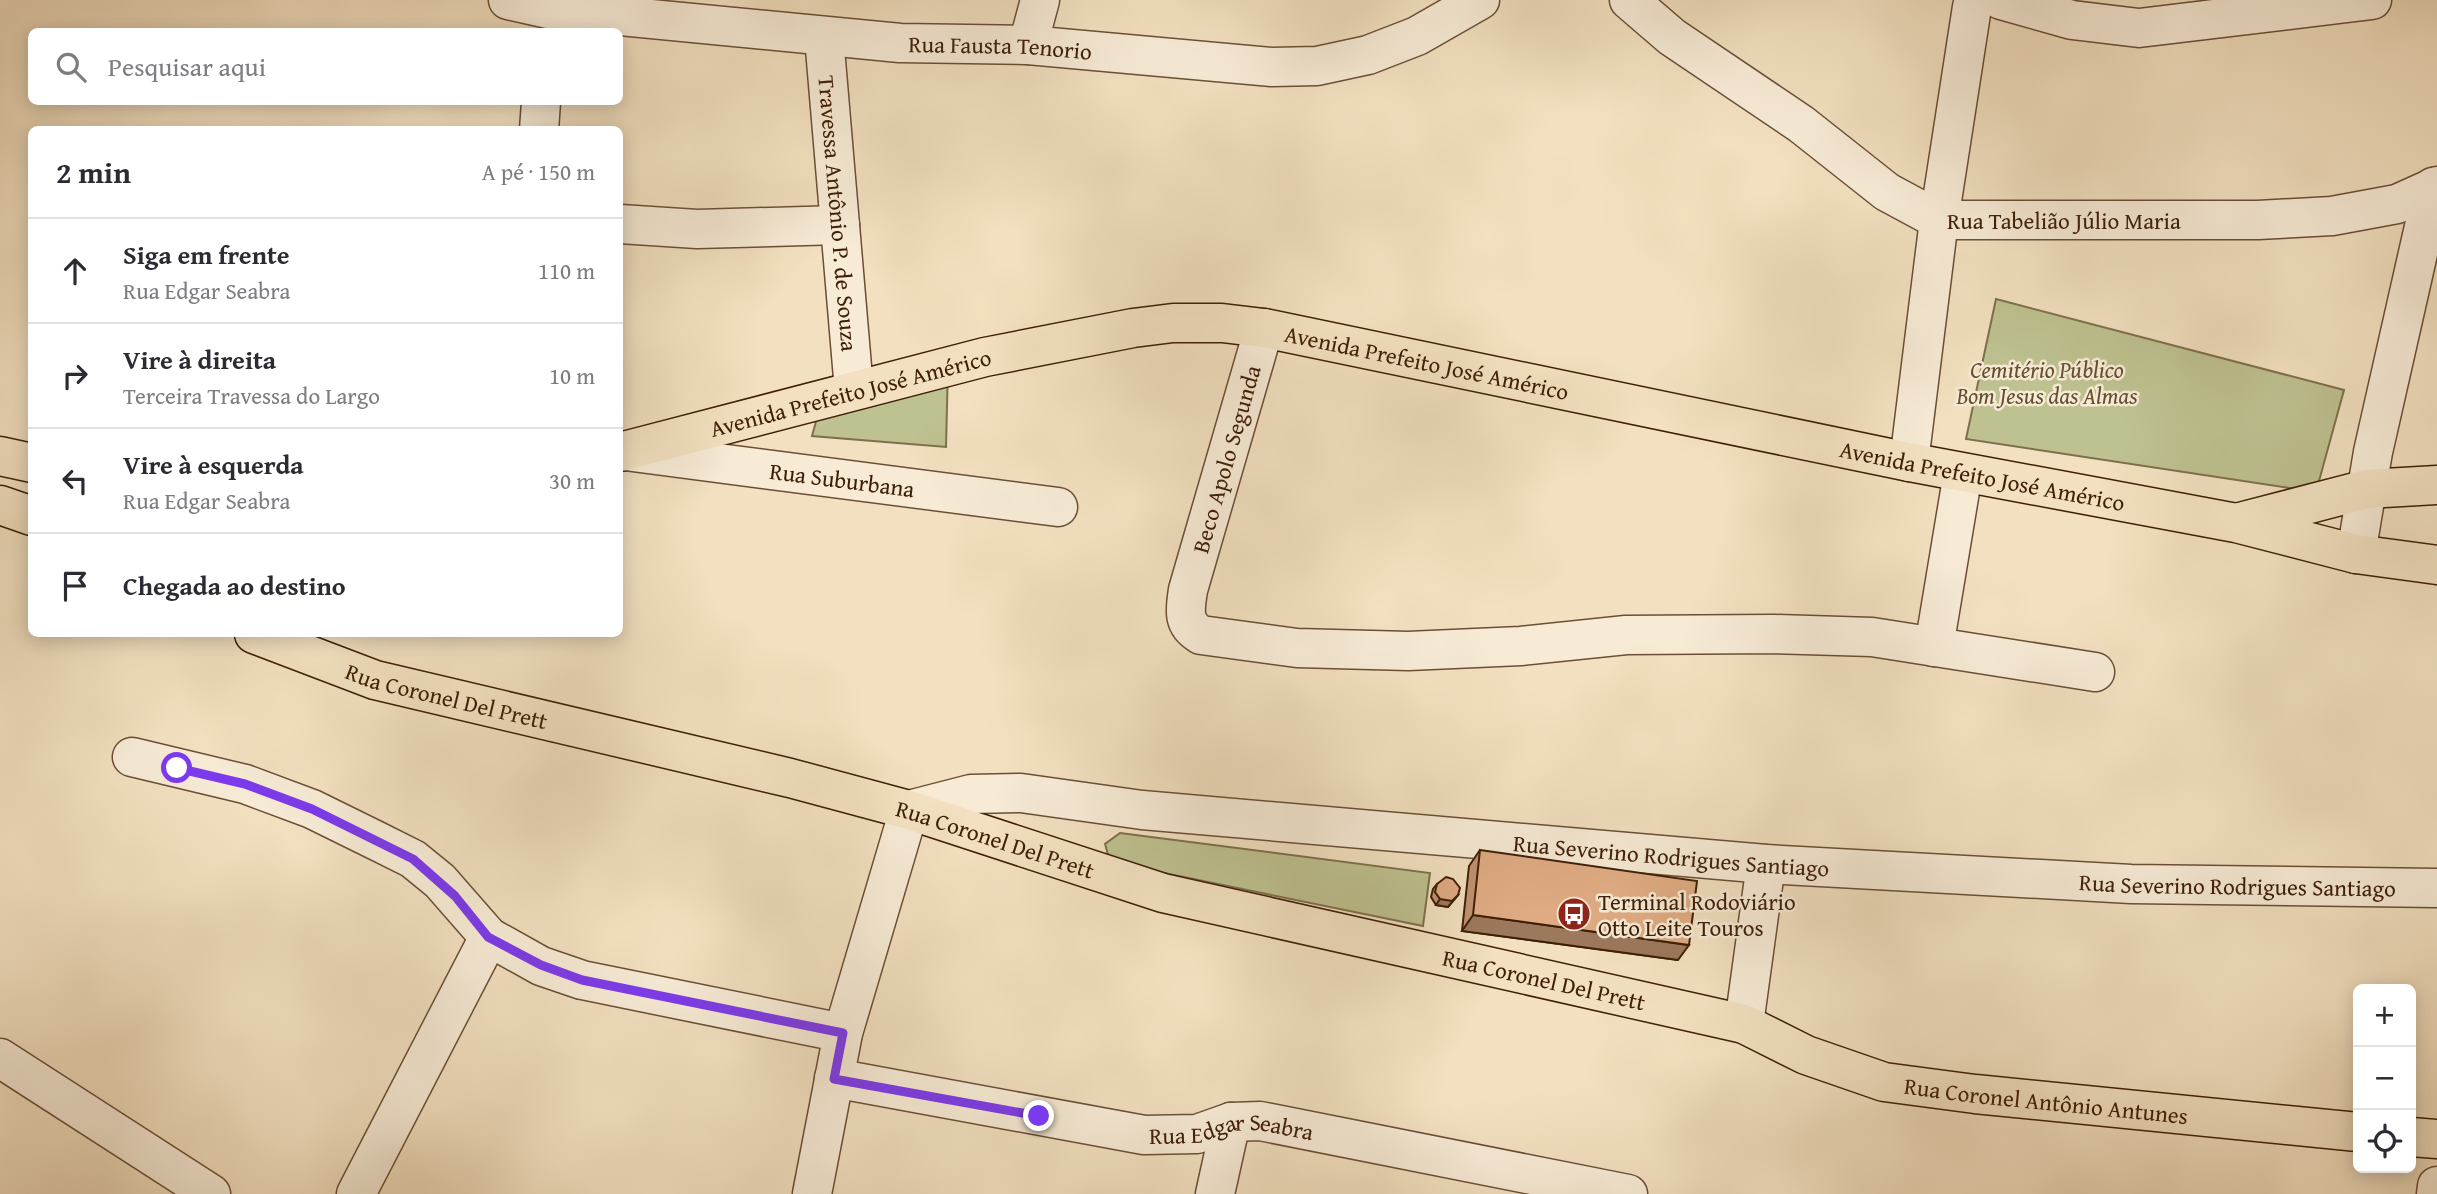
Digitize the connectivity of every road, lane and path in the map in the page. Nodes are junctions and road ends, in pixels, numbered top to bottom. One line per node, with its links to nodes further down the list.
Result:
1 (508, 0): 8 (street, Rua Fausta Tenorio)
2 (1040, 0): 10 (street)
3 (1480, 0): 10 (street, Rua Fausta Tenorio)
4 (1629, 0): 14 (street, Rua Tabelião Júlio Maria)
5 (1978, 0): 14 (street)
6 (2001, 0): 7 (street)
7 (2372, 0)
8 (547, 20): 9 (street, Rua Fausta Tenorio)
9 (824, 37): 10 (street, Rua Fausta Tenorio); 16 (street, Travessa Antônio P. de Souza)
10 (1028, 45)
11 (541, 105): 12 (street)
12 (539, 126)
13 (2435, 187): 14 (street, Rua Tabelião Júlio Maria); 26 (street)
14 (1939, 220): 23 (street)
15 (623, 224): 16 (street)
16 (840, 225): 18 (street, Travessa Antônio P. de Souza)
17 (1264, 328): 18 (main road, Avenida Prefeito José Américo); 23 (main road, Avenida Prefeito José Américo); 34 (street, Beco Apolo Segunda)
18 (854, 390): 19 (main road, Avenida Prefeito José Américo)
19 (623, 452)
20 (623, 452): 28 (street, Rua Suburbana)
21 (0, 456): 22 (main road)
22 (28, 462)
23 (1909, 463): 24 (main road, Avenida Prefeito José Américo)
24 (1963, 473): 30 (main road, Avenida Prefeito José Américo); 34 (street)
25 (2437, 485): 26 (main road, Avenida Prefeito José Américo)
26 (2367, 489): 30 (main road, Avenida Prefeito José Américo); 31 (street)
27 (0, 505): 29 (main road)
28 (1058, 507)
29 (28, 515)
30 (2236, 523): 31 (main road, Avenida Prefeito José Américo)
31 (2356, 554): 32 (main road, Avenida Prefeito José Américo)
32 (2437, 565)
33 (262, 637): 37 (main road, Rua Coronel Del Prett)
34 (1934, 647): 35 (street)
35 (2095, 672)
36 (132, 757): 40 (street)
37 (909, 810): 38 (street, Rua Severino Rodrigues Santiago); 41 (main road, Rua Coronel Del Prett); 42 (street)
38 (1766, 864): 39 (street, Rua Severino Rodrigues Santiago); 41 (street)
39 (2437, 888)
40 (488, 937): 42 (street); 51 (street)
41 (1744, 1024): 46 (main road, Rua Coronel Antônio Antunes)
42 (843, 1033): 44 (street)
43 (0, 1058): 50 (street)
44 (834, 1079): 45 (street, Rua Edgar Seabra); 52 (street)
45 (1231, 1122): 53 (street); 54 (street, Rua Edgar Seabra)
46 (2353, 1132)
47 (2416, 1137): 48 (main road)
48 (2437, 1139)
49 (2437, 1186): 55 (street)
50 (211, 1194)
51 (356, 1194)
52 (812, 1194)
53 (1215, 1194)
54 (1628, 1194)
55 (2436, 1194)

